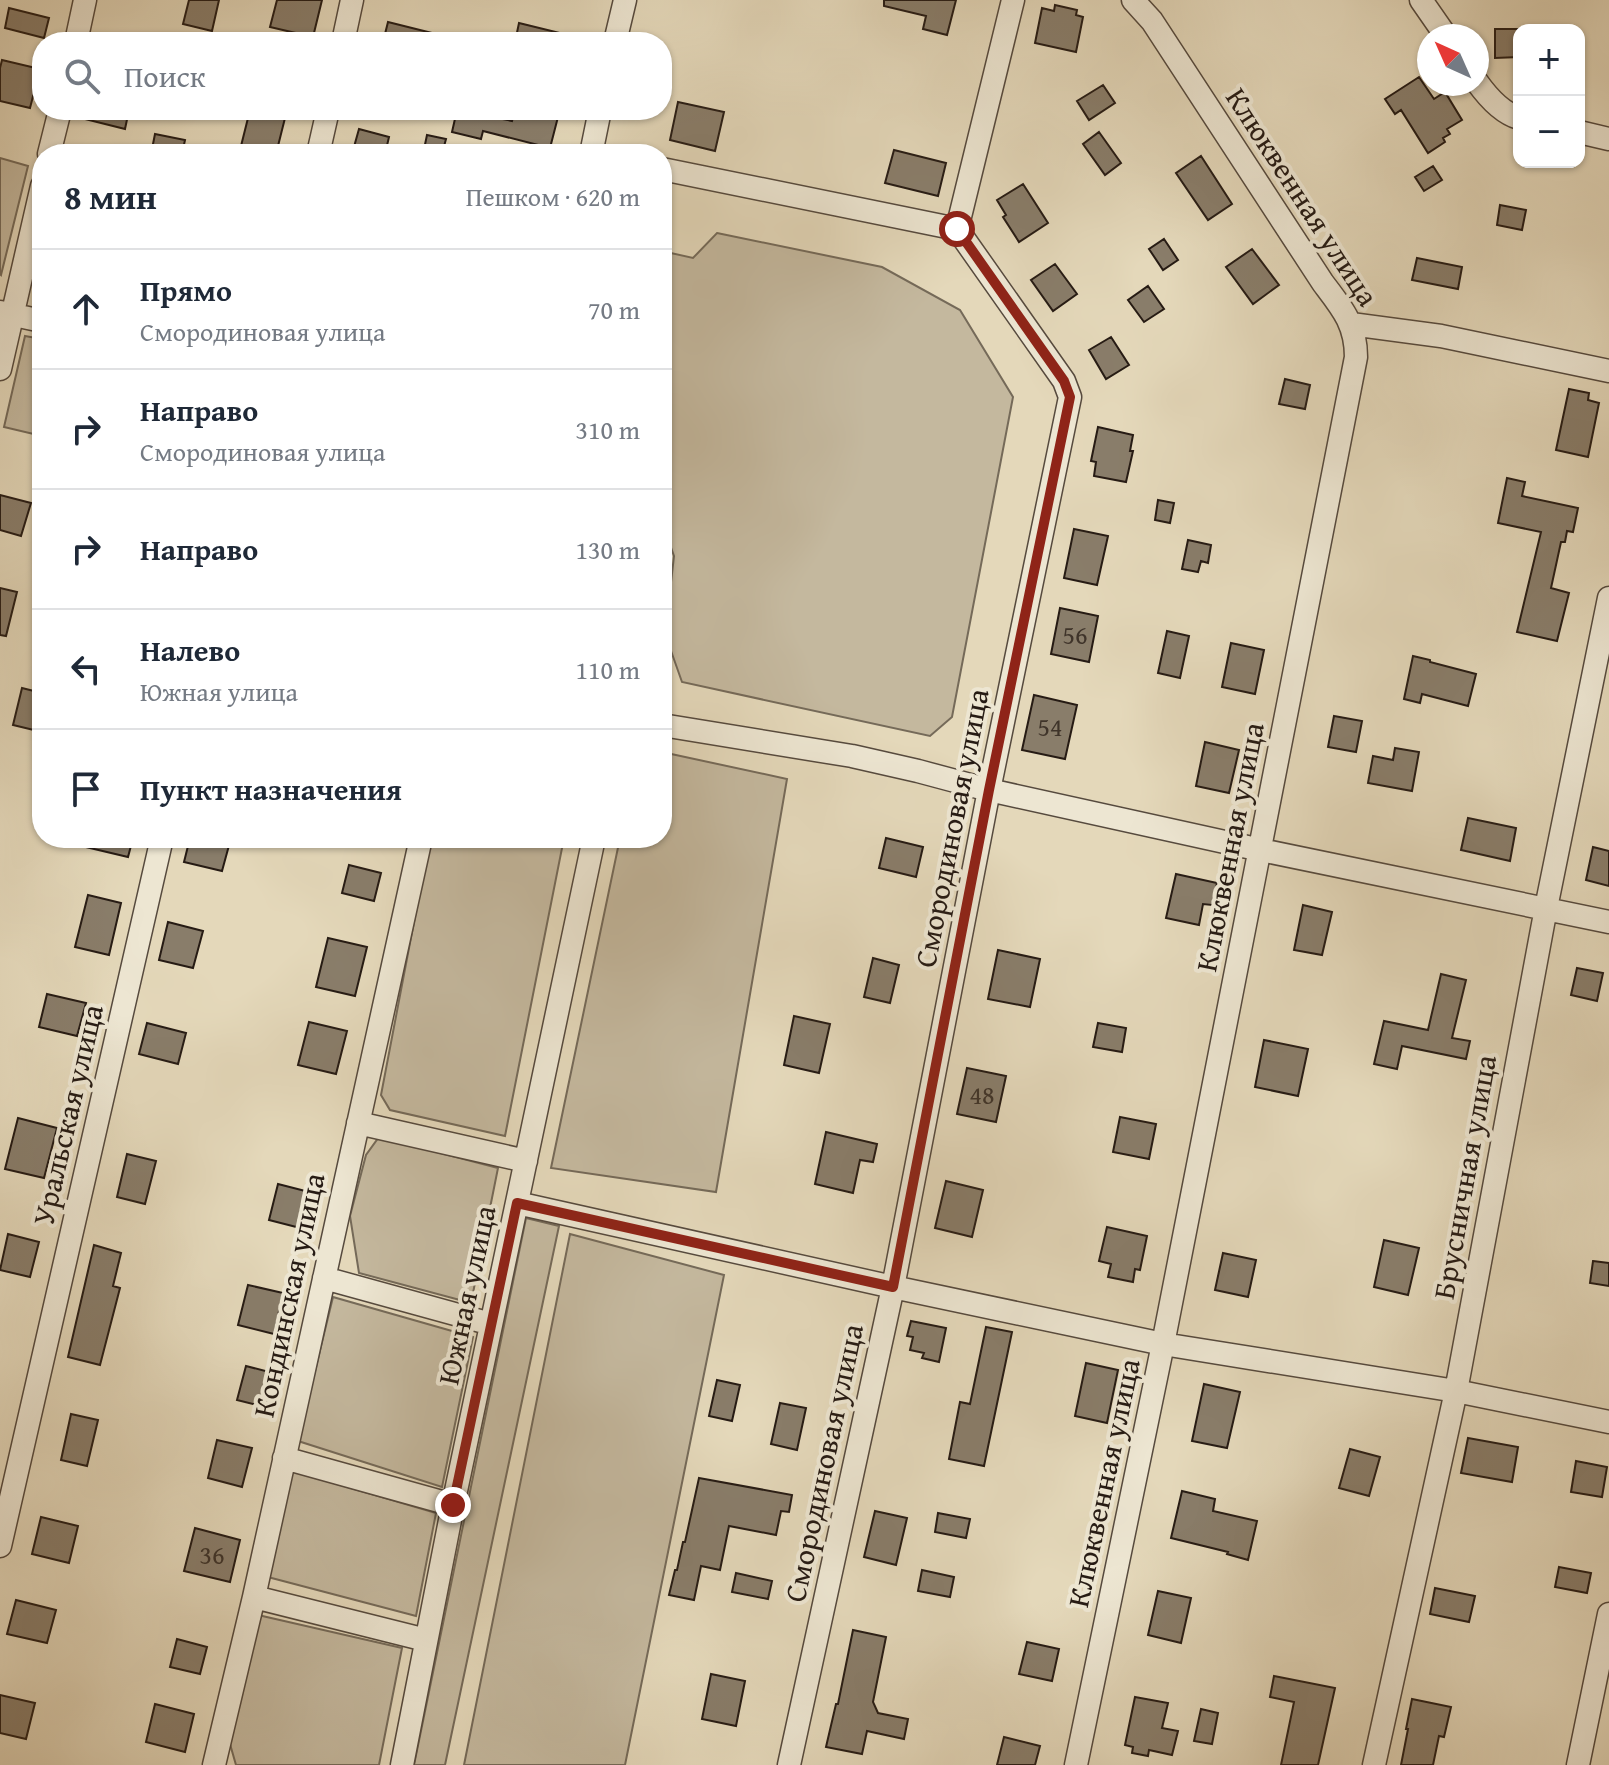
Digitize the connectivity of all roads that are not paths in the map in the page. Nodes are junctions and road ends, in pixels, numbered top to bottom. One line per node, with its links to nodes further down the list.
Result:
1 (85, 0): 8 (street)
2 (352, 0): 9 (street)
3 (625, 0): 10 (street)
4 (1013, 0): 23 (street)
5 (1133, 0): 26 (street, Клюквенная улица)
6 (1421, 0): 7 (street)
7 (1438, 24)
8 (78, 32)
9 (345, 32)
10 (617, 32)
11 (1488, 96): 12 (street)
12 (1513, 116)
13 (58, 120): 18 (street)
14 (326, 120): 19 (street)
15 (598, 120): 20 (street)
16 (1585, 133): 17 (street)
17 (1609, 139)
18 (52, 144)
19 (320, 144)
20 (593, 144)
21 (672, 171): 23 (street)
22 (32, 221): 24 (street)
23 (957, 229): 31 (street, Смородиновая улица)
24 (6, 313): 25 (street); 27 (street)
25 (32, 319)
26 (1351, 324): 28 (street); 35 (street, Клюквенная улица)
27 (0, 369)
28 (1609, 371)
29 (1609, 598): 36 (street, Брусничная улица)
30 (672, 727): 31 (street)
31 (989, 790): 35 (street); 42 (street, Смородиновая улица)
32 (160, 848): 49 (street, Уральская улица)
33 (419, 848): 38 (street, Кондинская улица)
34 (592, 848): 39 (street, Южная улица)
35 (1261, 850): 36 (street); 44 (street, Клюквенная улица)
36 (1546, 908): 37 (street); 45 (street, Брусничная улица)
37 (1609, 922)
38 (358, 1123): 39 (street); 41 (street, Кондинская улица)
39 (526, 1161): 40 (street, Южная улица)
40 (517, 1203): 42 (street); 43 (street, Южная улица)
41 (324, 1278): 43 (street); 47 (street, Кондинская улица)
42 (893, 1287): 44 (street); 55 (street, Смородиновая улица)
43 (491, 1324): 48 (street, Южная улица)
44 (1163, 1344): 45 (street); 56 (street, Клюквенная улица)
45 (1456, 1391): 46 (street); 57 (street, Брусничная улица)
46 (1609, 1422)
47 (284, 1458): 48 (street); 50 (street, Кондинская улица)
48 (453, 1505): 52 (street, Южная улица)
49 (0, 1546)
50 (254, 1597): 52 (street); 53 (street, Кондинская улица)
51 (1609, 1614): 58 (street)
52 (426, 1640): 54 (street, Южная улица)
53 (214, 1765)
54 (402, 1765)
55 (789, 1765)
56 (1076, 1765)
57 (1374, 1765)
58 (1578, 1765)

